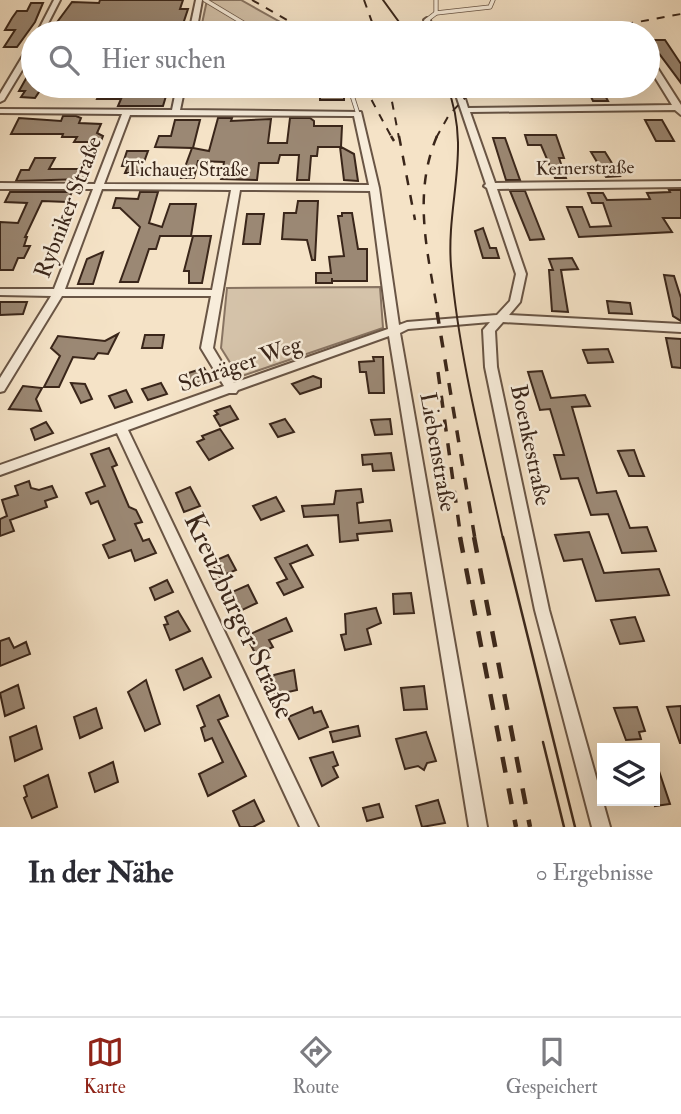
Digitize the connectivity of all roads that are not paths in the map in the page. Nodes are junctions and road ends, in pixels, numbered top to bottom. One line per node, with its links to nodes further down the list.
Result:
1 (57, 0): 8 (street)
2 (198, 0): 9 (street)
3 (205, 0): 10 (lane)
4 (436, 0): 6 (lane)
5 (493, 0): 6 (lane)
6 (436, 13): 7 (lane)
7 (427, 20)
8 (46, 21)
9 (194, 21)
10 (240, 21)
11 (21, 66): 16 (street)
12 (660, 78): 17 (street)
13 (179, 98): 21 (street)
14 (353, 98): 22 (lane, Liebenstraße)
15 (462, 98): 18 (street, Boenkestraße)
16 (0, 100)
17 (680, 109): 18 (street)
18 (467, 110): 25 (street, Boenkestraße)
19 (0, 111): 20 (street)
20 (127, 112): 21 (street); 26 (street, Rybniker Straße)
21 (176, 112): 22 (street)
22 (358, 114): 28 (street, Liebenstraße)
23 (681, 184): 25 (street, Kernerstraße)
24 (0, 186): 26 (street, Tichauer Straße)
25 (489, 186): 32 (street, Boenkestraße)
26 (98, 187): 27 (street, Tichauer Straße); 29 (street, Rybniker Straße)
27 (236, 188): 28 (street, Tichauer Straße); 31 (street)
28 (374, 188): 34 (street, Liebenstraße)
29 (59, 291): 30 (street); 31 (street); 35 (street, Rybniker Straße)
30 (0, 292)
31 (215, 293): 36 (street)
32 (498, 318): 33 (street, Schräger Weg); 34 (street, Schräger Weg); 41 (street, Boenkestraße)
33 (681, 328)
34 (394, 332): 36 (street, Schräger Weg); 40 (street, Liebenstraße)
35 (0, 388)
36 (232, 390): 37 (street, Schräger Weg)
37 (121, 428): 38 (street, Schräger Weg); 39 (street, Kreuzburger Straße)
38 (0, 470)
39 (309, 827)
40 (478, 827)
41 (601, 827)

